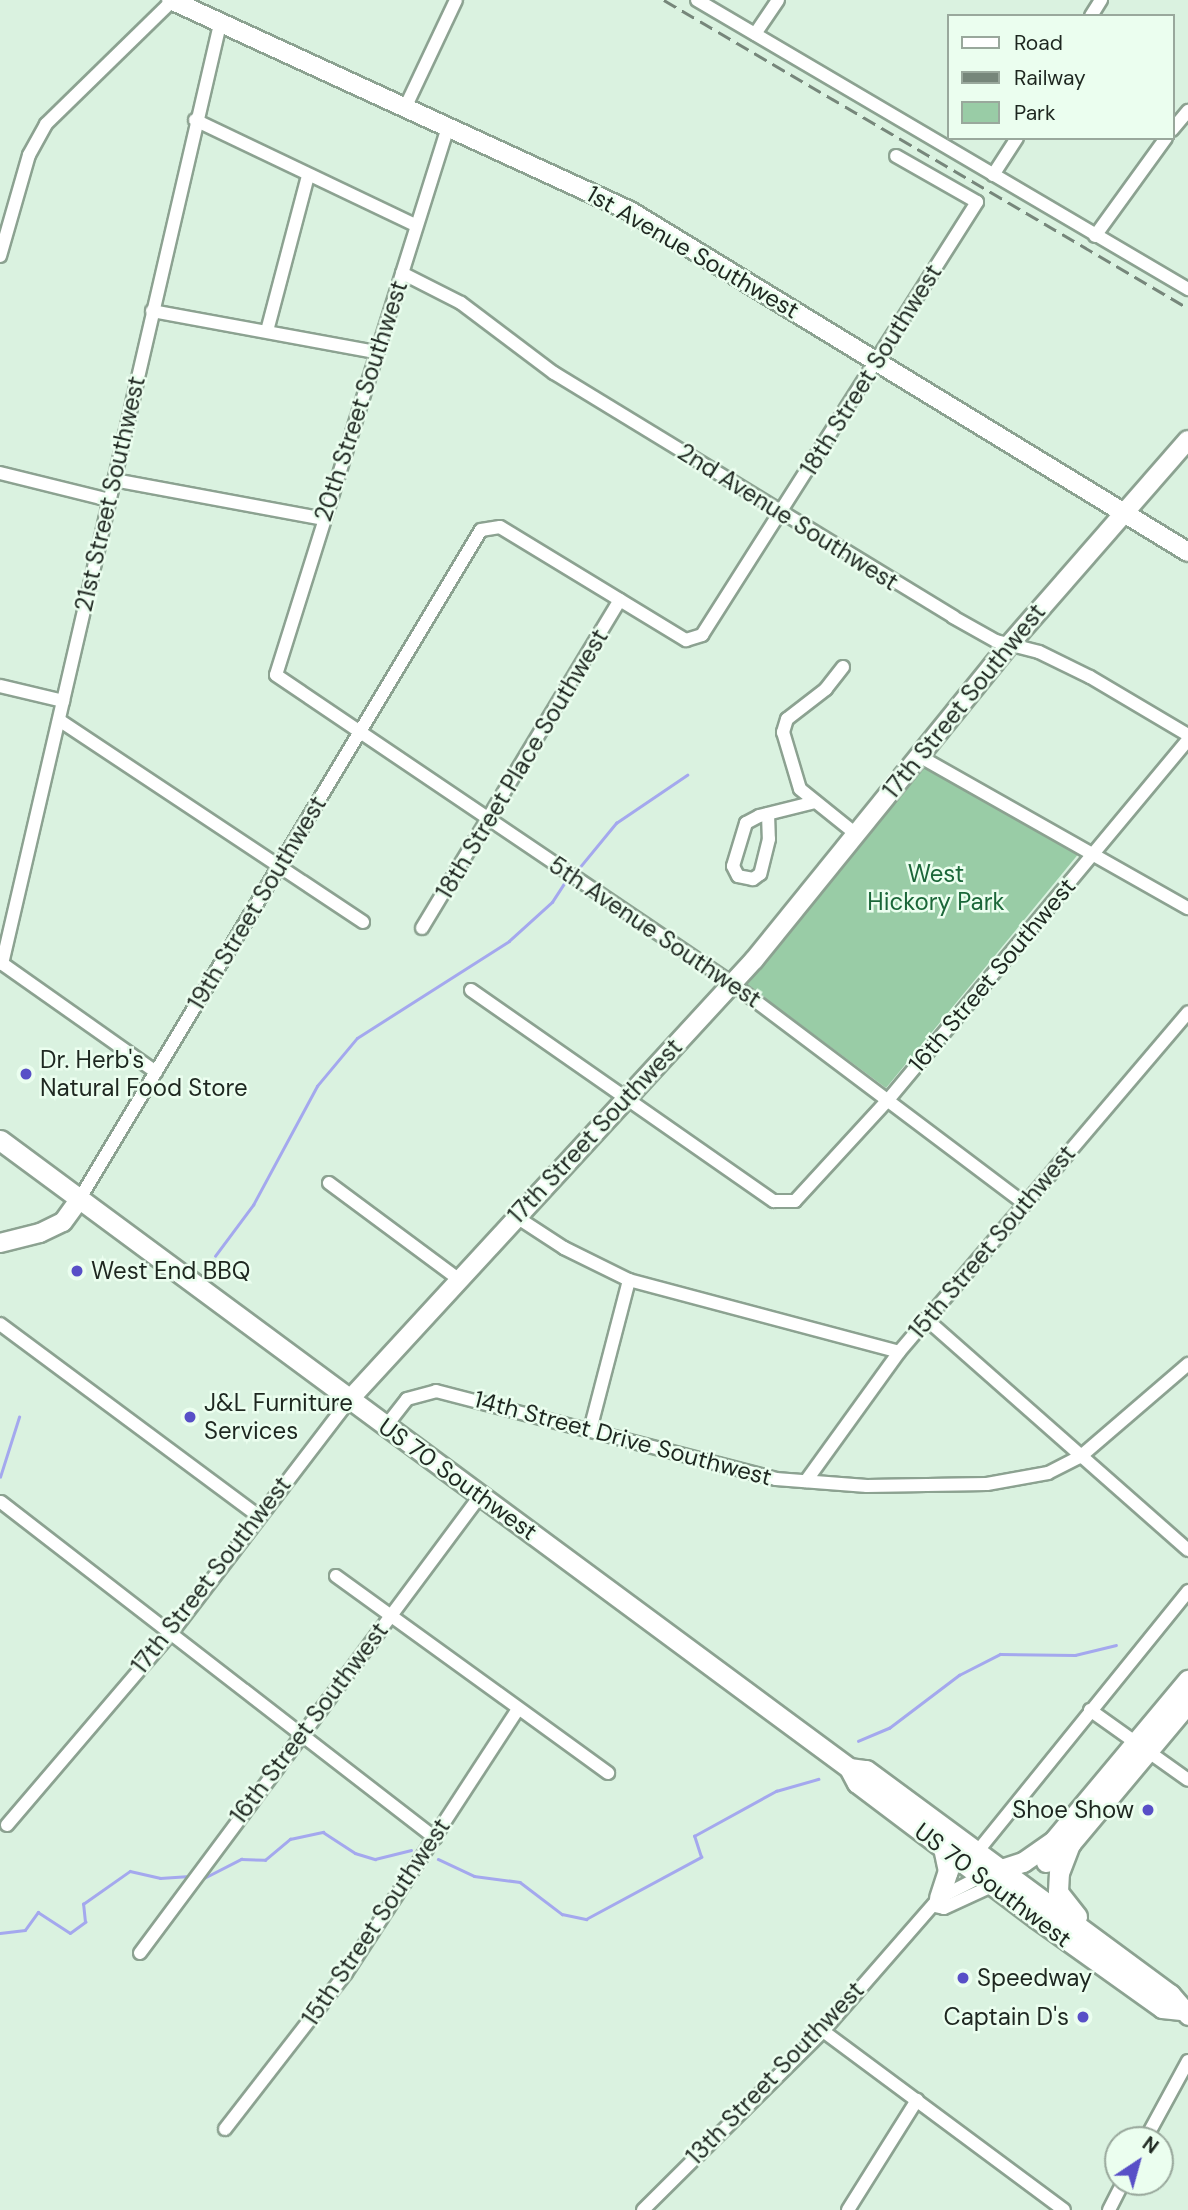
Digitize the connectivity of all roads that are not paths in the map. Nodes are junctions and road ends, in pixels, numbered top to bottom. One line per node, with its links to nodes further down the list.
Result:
1 (172, 0): 5 (street, 1st Avenue Southwest); 19 (street)
2 (697, 0): 6 (street)
3 (778, 0): 6 (street)
4 (454, 5): 7 (street)
5 (220, 24): 7 (street, 1st Avenue Southwest); 9 (street, 21st Street Southwest)
6 (755, 34): 15 (street)
7 (405, 108): 10 (street, 1st Avenue Southwest)
8 (1188, 111): 11 (street)
9 (195, 120): 16 (street); 22 (street, 21st Street Southwest)
10 (448, 127): 17 (street, 20th Street Southwest); 25 (street, 1st Avenue Southwest)
11 (1174, 128)
12 (1016, 140): 15 (street)
13 (1165, 140): 18 (street)
14 (896, 156): 25 (street, 18th Street Southwest)
15 (993, 175): 18 (street)
16 (308, 176): 17 (street); 23 (street)
17 (415, 225): 20 (street, 20th Street Southwest)
18 (1096, 236): 21 (street)
19 (0, 256)
20 (402, 273): 24 (street, 20th Street Southwest); 30 (street, 2nd Avenue Southwest)
21 (1188, 289)
22 (152, 311): 23 (street); 28 (street, 21st Street Southwest)
23 (267, 331): 24 (street)
24 (376, 352): 32 (street, 20th Street Southwest)
25 (877, 362): 30 (street, 18th Street Southwest); 31 (street, 1st Avenue Southwest)
26 (1188, 440): 31 (street, 17th Street Southwest)
27 (0, 473): 29 (street)
28 (114, 480): 29 (street, 21st Street Southwest); 32 (street)
29 (109, 500): 39 (street, 21st Street Southwest)
30 (782, 514): 34 (street, 18th Street Southwest); 35 (street, 2nd Avenue Southwest)
31 (1125, 515): 33 (street, 1st Avenue Southwest); 35 (street, 17th Street Southwest)
32 (324, 519): 37 (street, 20th Street Southwest)
33 (1186, 552)
34 (620, 600): 41 (street, 19th Street Southwest); 46 (street, 18th Street Place Southwest)
35 (1009, 645): 42 (street, 2nd Avenue Southwest); 43 (street, 17th Street Southwest)
36 (843, 667): 44 (street)
37 (276, 675): 41 (street, 5th Avenue Southwest)
38 (0, 686): 39 (street)
39 (63, 701): 40 (street, 21st Street Southwest)
40 (59, 720): 49 (street); 53 (street, 21st Street Southwest)
41 (359, 732): 46 (street, 5th Avenue Southwest); 49 (street, 19th Street Southwest)
42 (1188, 738): 48 (street, 16th Street Southwest)
43 (919, 755): 47 (street, 17th Street Southwest); 48 (street)
44 (815, 802): 45 (street); 47 (street)
45 (768, 814): 45 (street)
46 (488, 819): 52 (street, 18th Street Place Southwest); 54 (street, 5th Avenue Southwest)
47 (856, 834): 54 (street, 17th Street Southwest)
48 (1093, 854): 50 (street); 59 (street, 16th Street Southwest)
49 (278, 867): 51 (street); 57 (street, 19th Street Southwest)
50 (1188, 908)
51 (363, 922)
52 (422, 928)
53 (1, 963): 57 (street)
54 (733, 984): 58 (street, 17th Street Southwest); 59 (street, 5th Avenue Southwest)
55 (471, 990): 58 (street)
56 (1188, 1012): 63 (street, 15th Street Southwest)
57 (156, 1072): 62 (street, 19th Street Southwest)
58 (627, 1097): 59 (street, 16th Street Southwest); 64 (street, 17th Street Southwest)
59 (888, 1100): 63 (street, 5th Avenue Southwest)
60 (0, 1140): 62 (main road, US 70 Southwest)
61 (329, 1183): 66 (street)
62 (79, 1200): 65 (street, 19th Street Southwest); 72 (main road, US 70 Southwest)
63 (1024, 1203): 68 (street, 15th Street Southwest)
64 (515, 1216): 66 (street, 17th Street Southwest); 67 (street)
65 (0, 1243)
66 (457, 1278): 72 (street, 17th Street Southwest)
67 (629, 1280): 70 (street); 74 (street)
68 (926, 1319): 70 (street, 15th Street Southwest); 75 (street)
69 (0, 1324): 79 (street)
70 (899, 1352): 76 (street, 15th Street Southwest)
71 (1188, 1364): 75 (street, 14th Street Drive Southwest)
72 (350, 1399): 73 (main road, US 70 Southwest); 79 (street, 17th Street Southwest)
73 (386, 1426): 74 (street, 14th Street Drive Southwest); 77 (main road, US 70 Southwest)
74 (590, 1430): 76 (street, 14th Street Drive Southwest)
75 (1080, 1457): 76 (street, 14th Street Drive Southwest); 80 (street)
76 (806, 1481)
77 (480, 1496): 83 (street, 16th Street Southwest); 91 (main road, US 70 Southwest)
78 (1, 1502): 84 (street)
79 (259, 1516): 84 (street, 17th Street Southwest)
80 (1188, 1550)
81 (336, 1576): 83 (street)
82 (1188, 1591): 88 (street)
83 (390, 1616): 87 (street); 89 (street, 16th Street Southwest)
84 (172, 1632): 89 (street); 94 (street, 17th Street Southwest)
85 (1188, 1680): 90 (main road, 13th Street Southwest)
86 (1188, 1703): 90 (main road, 13th Street Southwest)
87 (518, 1709): 92 (street); 95 (street, 15th Street Southwest)
88 (1090, 1710): 90 (street); 98 (street)
89 (300, 1733): 95 (street); 101 (street, 16th Street Southwest)
90 (1142, 1747): 93 (street); 96 (main road, 13th Street Southwest); 99 (main road, 13th Street Southwest)
91 (849, 1768): 97 (main road, US 70 Southwest); 98 (main road, US 70 Southwest)
92 (608, 1773)
93 (1188, 1780)
94 (7, 1825)
95 (435, 1838): 108 (street, 15th Street Southwest)
96 (1071, 1843): 99 (main road, 13th Street Southwest); 102 (main road)
97 (943, 1848): 99 (main road, US 70 Southwest); 100 (main road)
98 (977, 1852): 99 (main road, US 70 Southwest)
99 (997, 1877): 100 (street, 13th Street Southwest); 102 (main road, US 70 Southwest); 103 (main road, US 70 Southwest)
100 (937, 1902): 104 (street, 13th Street Southwest)
101 (140, 1953)
102 (1135, 1967): 103 (main road, US 70 Southwest)
103 (1184, 2013)
104 (823, 2031): 106 (street); 109 (street, 13th Street Southwest)
105 (1188, 2061): 107 (street)
106 (917, 2100): 110 (street); 111 (street)
107 (1153, 2126)
108 (225, 2129)
109 (643, 2210)
110 (848, 2210)
111 (1064, 2210)

